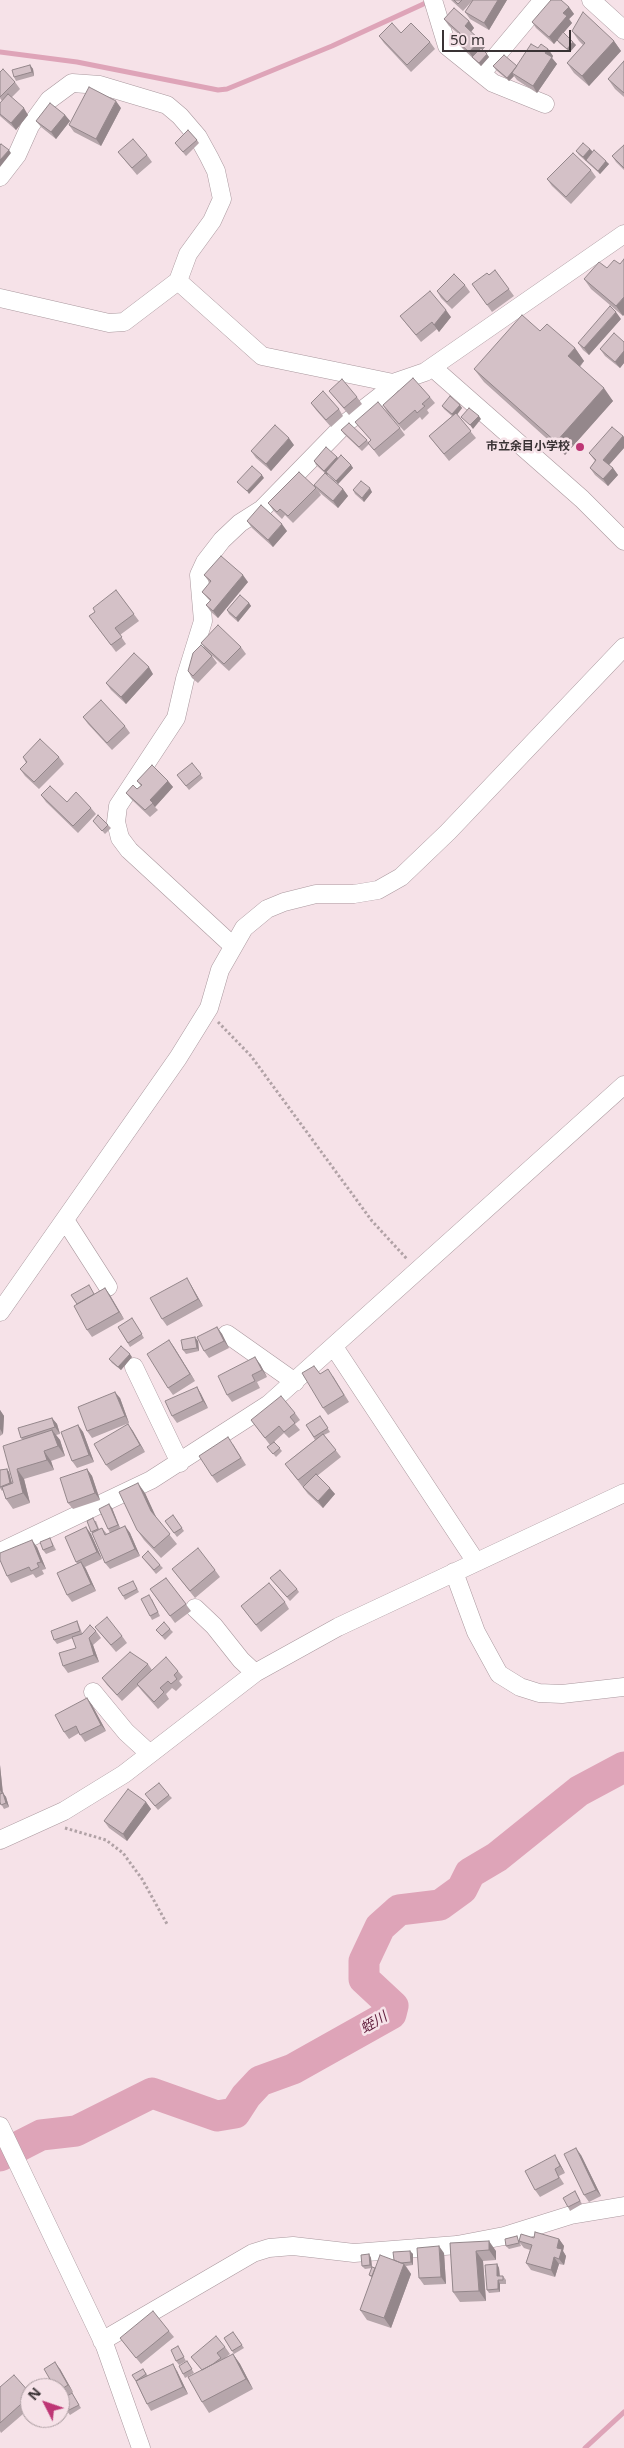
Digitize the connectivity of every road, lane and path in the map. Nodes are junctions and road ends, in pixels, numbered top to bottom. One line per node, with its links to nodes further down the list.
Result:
1 (433, 0): 5 (street)
2 (543, 0): 5 (street)
3 (591, 0): 4 (street)
4 (624, 30)
5 (482, 73): 6 (street)
6 (545, 104)
7 (0, 177): 9 (street)
8 (624, 234): 11 (street)
9 (178, 281): 10 (street); 12 (street)
10 (0, 298)
11 (432, 367): 12 (street); 13 (street)
12 (393, 383): 15 (street)
13 (624, 541)
14 (624, 646): 15 (street)
15 (233, 946): 16 (street)
16 (207, 1010): 18 (street); 19 (path)
17 (624, 1086): 19 (street)
18 (65, 1220): 20 (street); 21 (street)
19 (417, 1271): 23 (street)
20 (108, 1286)
21 (0, 1312)
22 (227, 1334): 25 (street)
23 (334, 1346): 25 (street); 29 (street)
24 (134, 1367): 26 (street)
25 (295, 1382): 26 (street)
26 (180, 1463): 28 (street)
27 (624, 1493): 29 (street)
28 (0, 1552)
29 (476, 1562): 30 (street)
30 (454, 1572): 32 (street); 33 (street)
31 (195, 1608): 32 (street)
32 (255, 1673): 35 (street)
33 (624, 1687)
34 (93, 1692): 35 (street)
35 (150, 1754): 36 (street)
36 (50, 1818): 37 (street); 38 (path)
37 (0, 1840)
38 (166, 1924)
39 (4, 2134): 41 (street)
40 (624, 2206): 41 (street)
41 (102, 2341): 42 (street)
42 (141, 2448)

